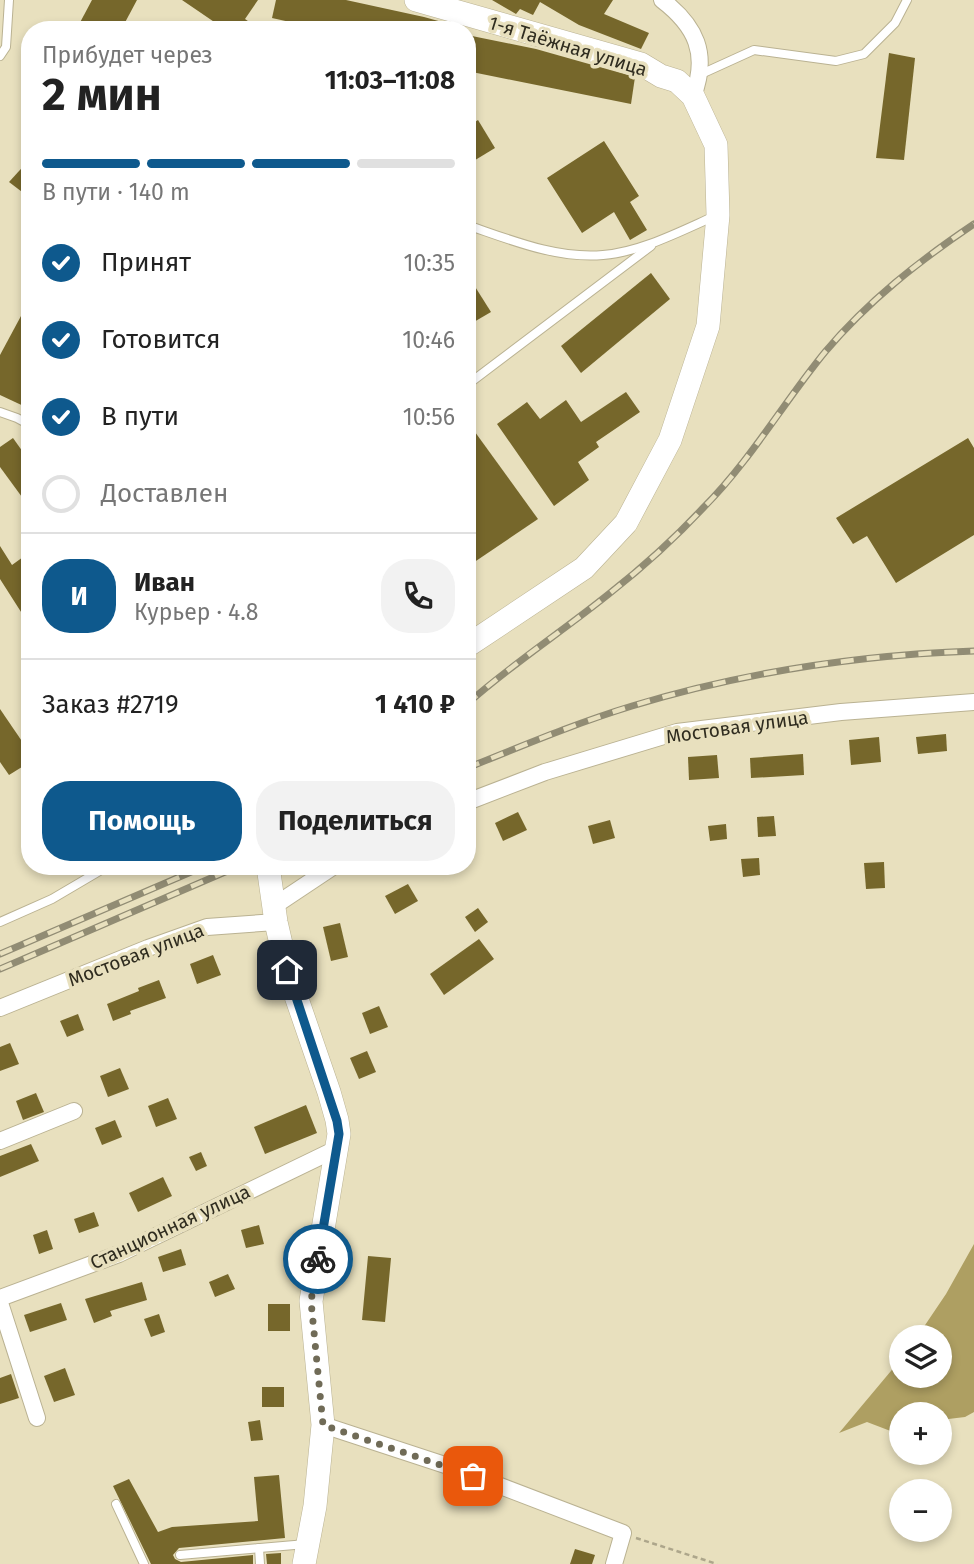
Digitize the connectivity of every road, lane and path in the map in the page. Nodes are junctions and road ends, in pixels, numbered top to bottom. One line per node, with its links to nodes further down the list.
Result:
1 (9, 0): 5 (lane)
2 (416, 0): 6 (street, 1-я Таёжная улица)
3 (662, 0): 6 (street)
4 (907, 0): 6 (lane)
5 (0, 56)
6 (696, 85): 7 (street)
7 (718, 215): 9 (lane); 13 (street)
8 (476, 228): 9 (lane)
9 (656, 242): 10 (lane)
10 (476, 378)
11 (0, 412): 12 (lane)
12 (21, 420)
13 (476, 640)
14 (974, 702): 15 (street, Мостовая улица)
15 (476, 799)
16 (92, 875): 20 (lane)
17 (269, 875): 19 (street)
18 (323, 875): 19 (street, Мостовая улица)
19 (275, 914): 21 (street, Мостовая улица); 24 (street)
20 (0, 922)
21 (0, 1008)
22 (74, 1111): 23 (street)
23 (0, 1141)
24 (336, 1149): 25 (street, Станционная улица); 28 (street)
25 (0, 1298)
26 (0, 1303): 27 (street)
27 (37, 1418)
28 (323, 1425): 30 (street); 32 (street)
29 (117, 1504): 34 (lane)
30 (623, 1534): 36 (street); 37 (path)
31 (259, 1548): 32 (lane); 33 (lane); 35 (lane)
32 (306, 1554)
33 (180, 1555)
34 (144, 1564)
35 (260, 1564)
36 (614, 1564)
37 (717, 1564)

